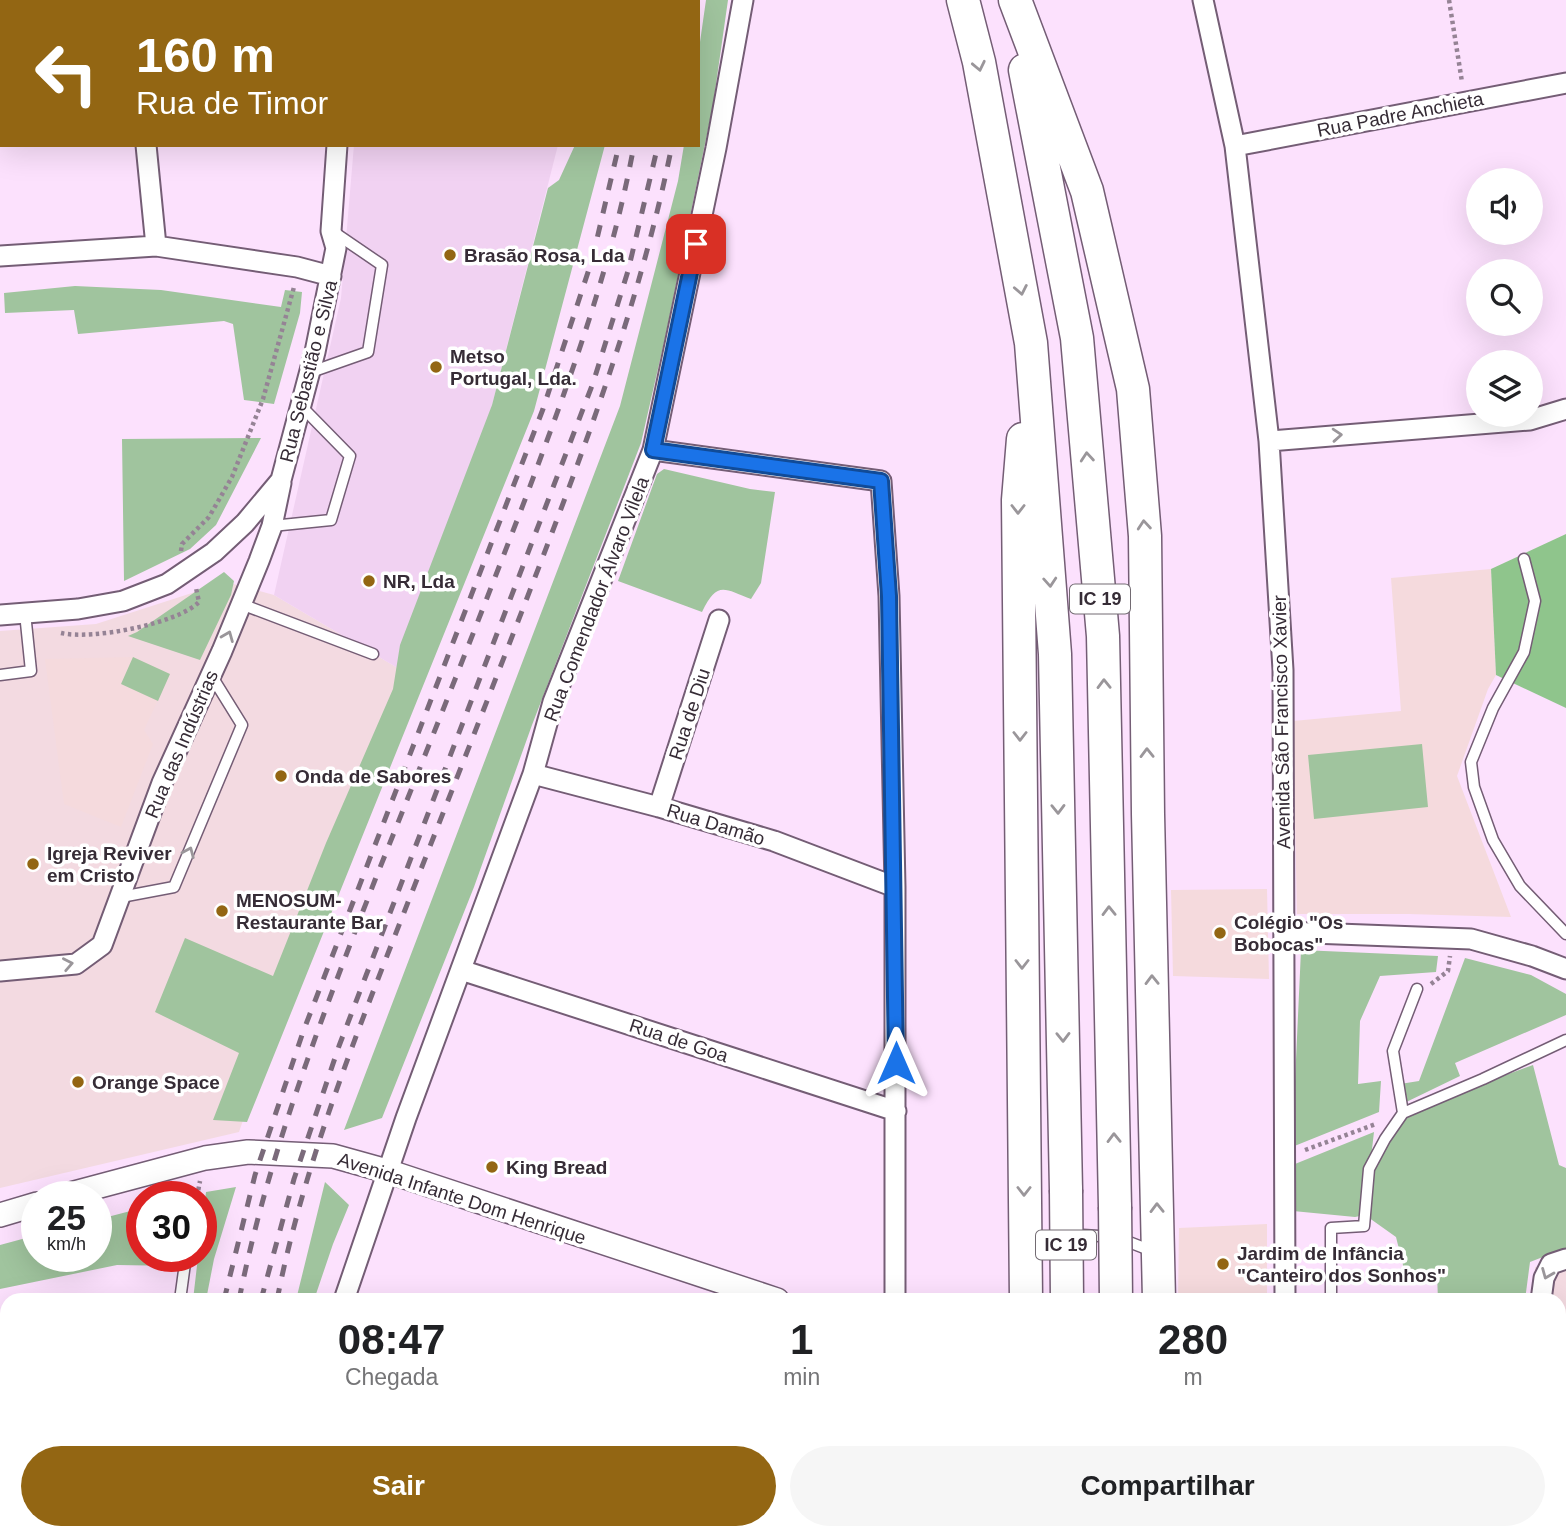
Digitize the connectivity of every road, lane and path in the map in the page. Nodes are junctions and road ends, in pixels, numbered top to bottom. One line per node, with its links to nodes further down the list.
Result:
1 (743, 0): 22 (street, Rua Comendador Álvaro Vilela)
2 (963, 0): 17 (highway, IC 19, one-way to 17)
3 (1008, 0): 63 (highway, IC 19, one-way to 3, bridge)
4 (1015, 0): 54 (highway, one-way to 4)
5 (1203, 0): 9 (street, Avenida São Francisco Xavier)
6 (1448, 0): 8 (path)
7 (1566, 83): 8 (street, Rua Padre Anchieta)
8 (1465, 102): 9 (street, Rua Padre Anchieta)
9 (1234, 146): 21 (street, Avenida São Francisco Xavier)
10 (146, 147): 13 (street)
11 (337, 147): 12 (street, Rua Sebastião e Silva)
12 (331, 231): 16 (street, Rua Sebastião e Silva); 18 (lane)
13 (156, 246): 14 (street); 15 (street)
14 (0, 256)
15 (297, 267): 16 (street); 26 (path)
16 (331, 276): 18 (street, Rua Sebastião e Silva)
17 (1031, 343): 53 (highway, one-way to 53); 62 (highway, IC 19, one-way to 62, bridge)
18 (310, 372): 19 (street, Rua Sebastião e Silva)
19 (302, 407): 23 (street, Rua Sebastião e Silva); 24 (lane)
20 (1566, 409): 21 (street, one-way to 20)
21 (1269, 441): 38 (street, Avenida São Francisco Xavier)
22 (653, 450): 34 (street, Rua Comendador Álvaro Vilela); 36 (street)
23 (281, 480): 24 (street, Rua das Indústrias); 26 (street, Rua Sebastião e Silva)
24 (271, 526): 27 (street, Rua das Indústrias)
25 (1524, 559): 39 (lane)
26 (189, 570): 29 (street, Rua Sebastião e Silva); 29 (path)
27 (241, 604): 31 (lane); 33 (street, Rua das Indústrias, one-way to 27)
28 (0, 615): 29 (street, Rua Sebastião e Silva)
29 (26, 620): 32 (lane)
30 (719, 620): 35 (street, Rua de Diu)
31 (373, 654)
32 (0, 675)
33 (211, 675): 37 (street, Rua das Indústrias); 37 (lane, one-way to 33)
34 (533, 774): 35 (street, Rua Damão); 41 (street, Rua Comendador Álvaro Vilela)
35 (659, 807): 36 (street, Rua Damão)
36 (895, 887): 46 (street)
37 (120, 897): 43 (street, Rua das Indústrias, one-way to 37)
38 (1285, 932): 40 (street); 48 (street, Avenida São Francisco Xavier)
39 (1566, 934)
40 (1452, 937): 42 (street); 44 (path)
41 (461, 970): 46 (street, Rua de Goa); 49 (street, Rua Comendador Álvaro Vilela)
42 (1566, 970)
43 (0, 971)
44 (1417, 989): 47 (lane)
45 (1566, 1040): 47 (lane)
46 (896, 1111): 60 (street)
47 (1403, 1113): 48 (path); 66 (lane)
48 (1283, 1159): 65 (street, Avenida São Francisco Xavier)
49 (387, 1171): 50 (street, Avenida Infante Dom Henrique); 58 (street, Rua Comendador Álvaro Vilela); 59 (street, Avenida Infante Dom Henrique)
50 (112, 1183)
51 (21, 1209): 52 (street)
52 (0, 1215)
53 (1024, 1241): 54 (lane); 61 (highway)
54 (1159, 1254): 64 (highway)
55 (1566, 1259): 67 (street, one-way to 67)
56 (184, 1272): 57 (lane)
57 (181, 1293)
58 (346, 1293)
59 (755, 1293)
60 (895, 1293)
61 (1026, 1293)
62 (1067, 1293)
63 (1116, 1293)
64 (1159, 1293)
65 (1285, 1293)
66 (1331, 1293)
67 (1542, 1293)

